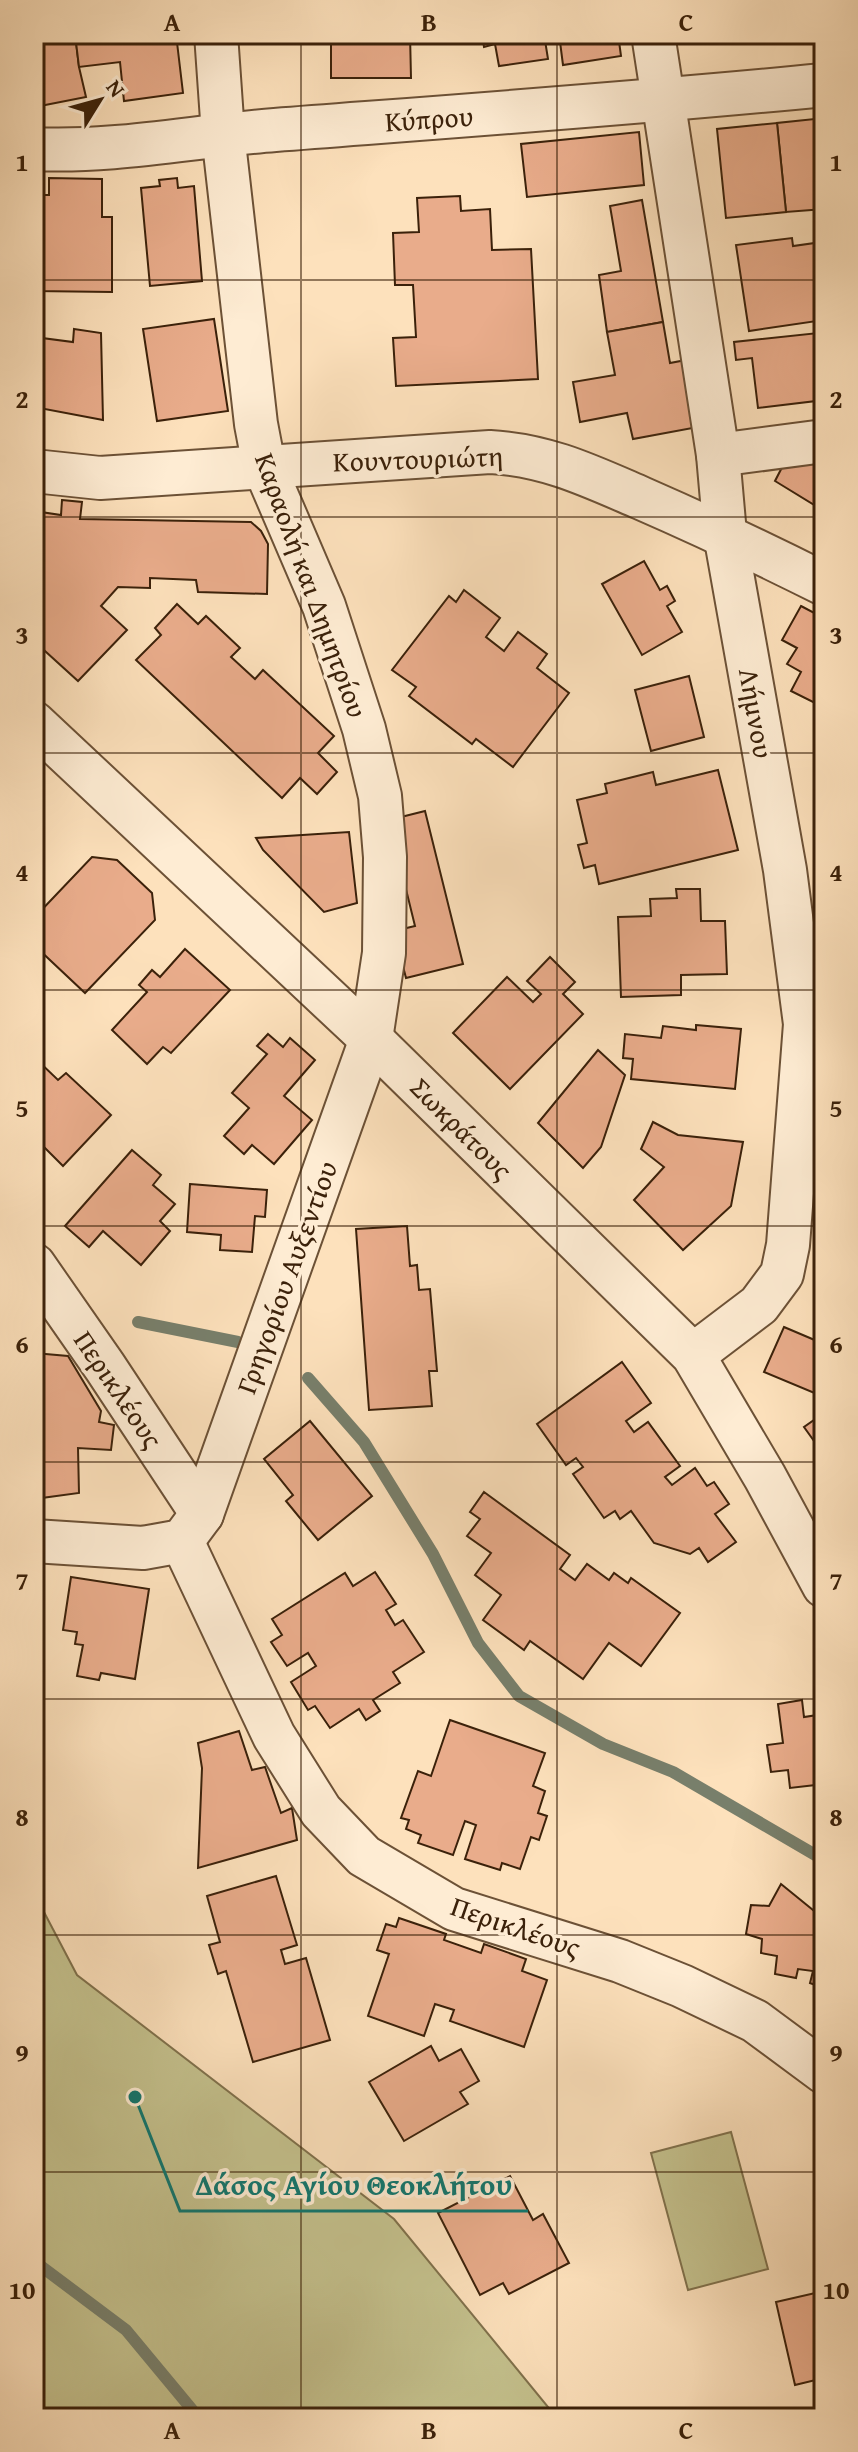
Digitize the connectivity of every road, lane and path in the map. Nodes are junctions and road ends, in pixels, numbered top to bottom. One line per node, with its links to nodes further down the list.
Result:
1 (216, 34): 5 (street, Καραολή και Δημητρίου)
2 (653, 34): 4 (street, Λήμνου)
3 (824, 85): 4 (street, Κύπρου)
4 (665, 100): 5 (street, Κύπρου); 8 (street, Λήμνου)
5 (223, 134): 6 (street, Κύπρου); 9 (street, Καραολή και Δημητρίου)
6 (34, 149)
7 (824, 441): 8 (street)
8 (718, 455): 11 (street, Λήμνου)
9 (264, 466): 10 (street, Κουντουριώτη); 11 (street, Κουντουριώτη); 14 (street, Καραολή και Δημητρίου)
10 (34, 471)
11 (725, 534): 12 (street, Κουντουριώτη); 16 (street, Λήμνου)
12 (824, 584)
13 (34, 723): 14 (street, Σωκράτους)
14 (371, 1039): 16 (street, Σωκράτους); 17 (street, Γρηγορίου Αυξεντίου)
15 (34, 1265): 17 (street, Περικλέους)
16 (693, 1355): 19 (street, Σωκράτους)
17 (192, 1528): 18 (street); 20 (street, Περικλέους)
18 (34, 1541)
19 (824, 1586)
20 (824, 2072)

